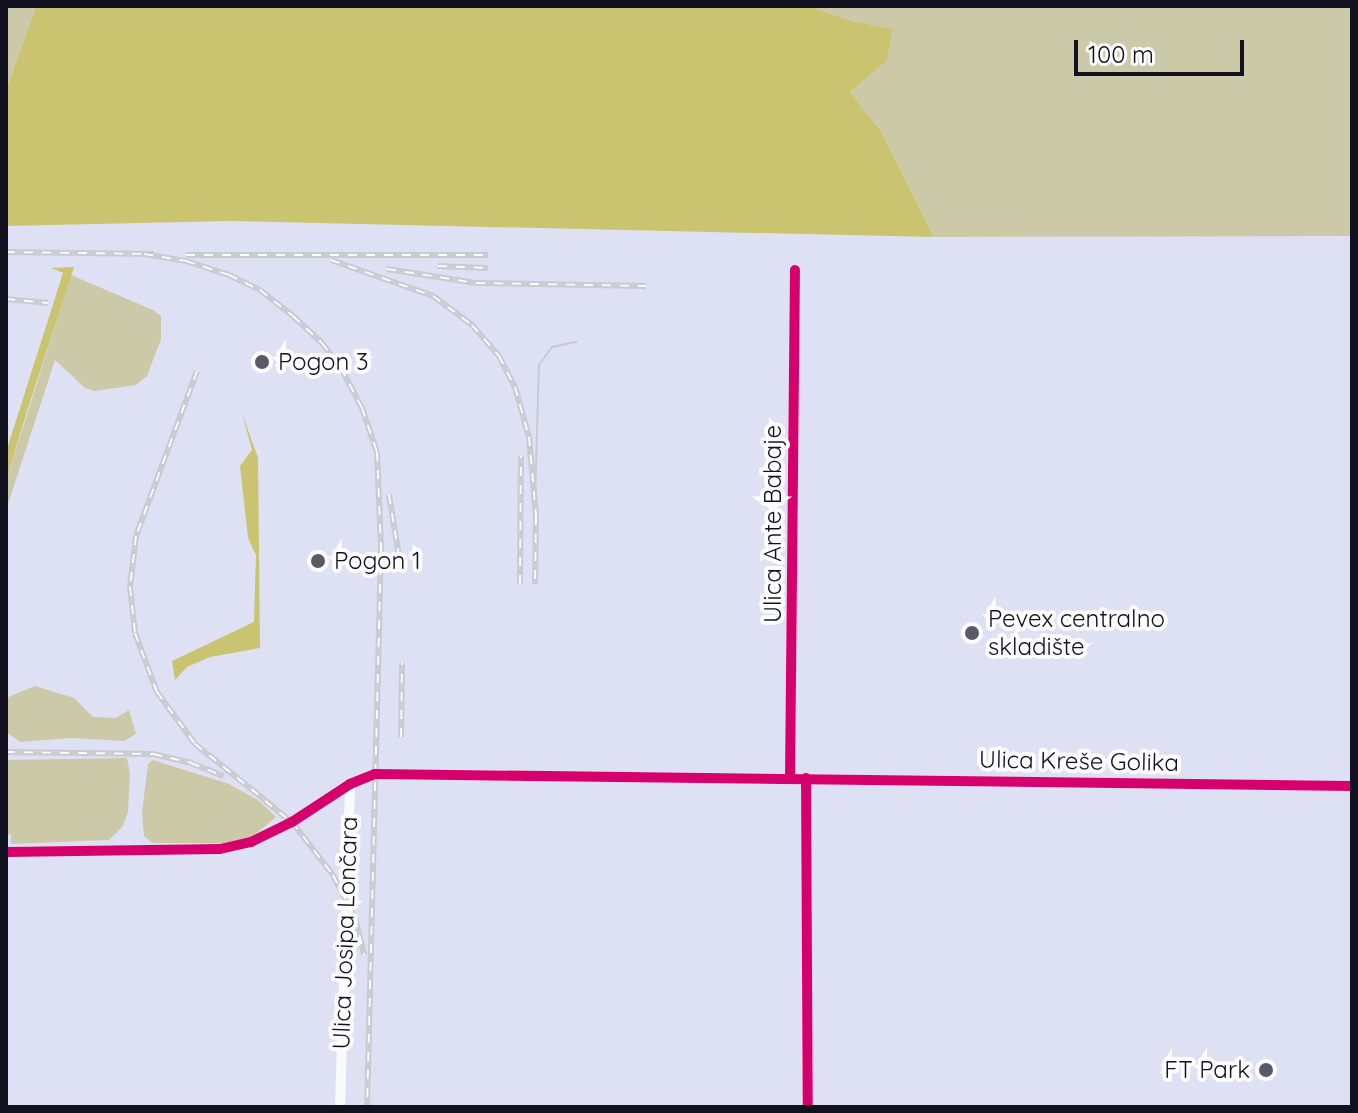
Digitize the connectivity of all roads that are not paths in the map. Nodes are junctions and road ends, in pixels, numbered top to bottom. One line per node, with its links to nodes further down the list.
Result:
1 (795, 270): 2 (street, Ulica Ante Babaje)
2 (790, 778): 3 (street, Ulica Kreše Golika); 4 (street, Ulica Kreše Golika)
3 (806, 778): 5 (street, Ulica Kreše Golika); 8 (street)
4 (350, 784): 6 (street, Ulica Josipa Lončara); 7 (street, Ulica Josipa Lončara)
5 (1352, 786)
6 (6, 852)
7 (340, 1107)
8 (808, 1107)

